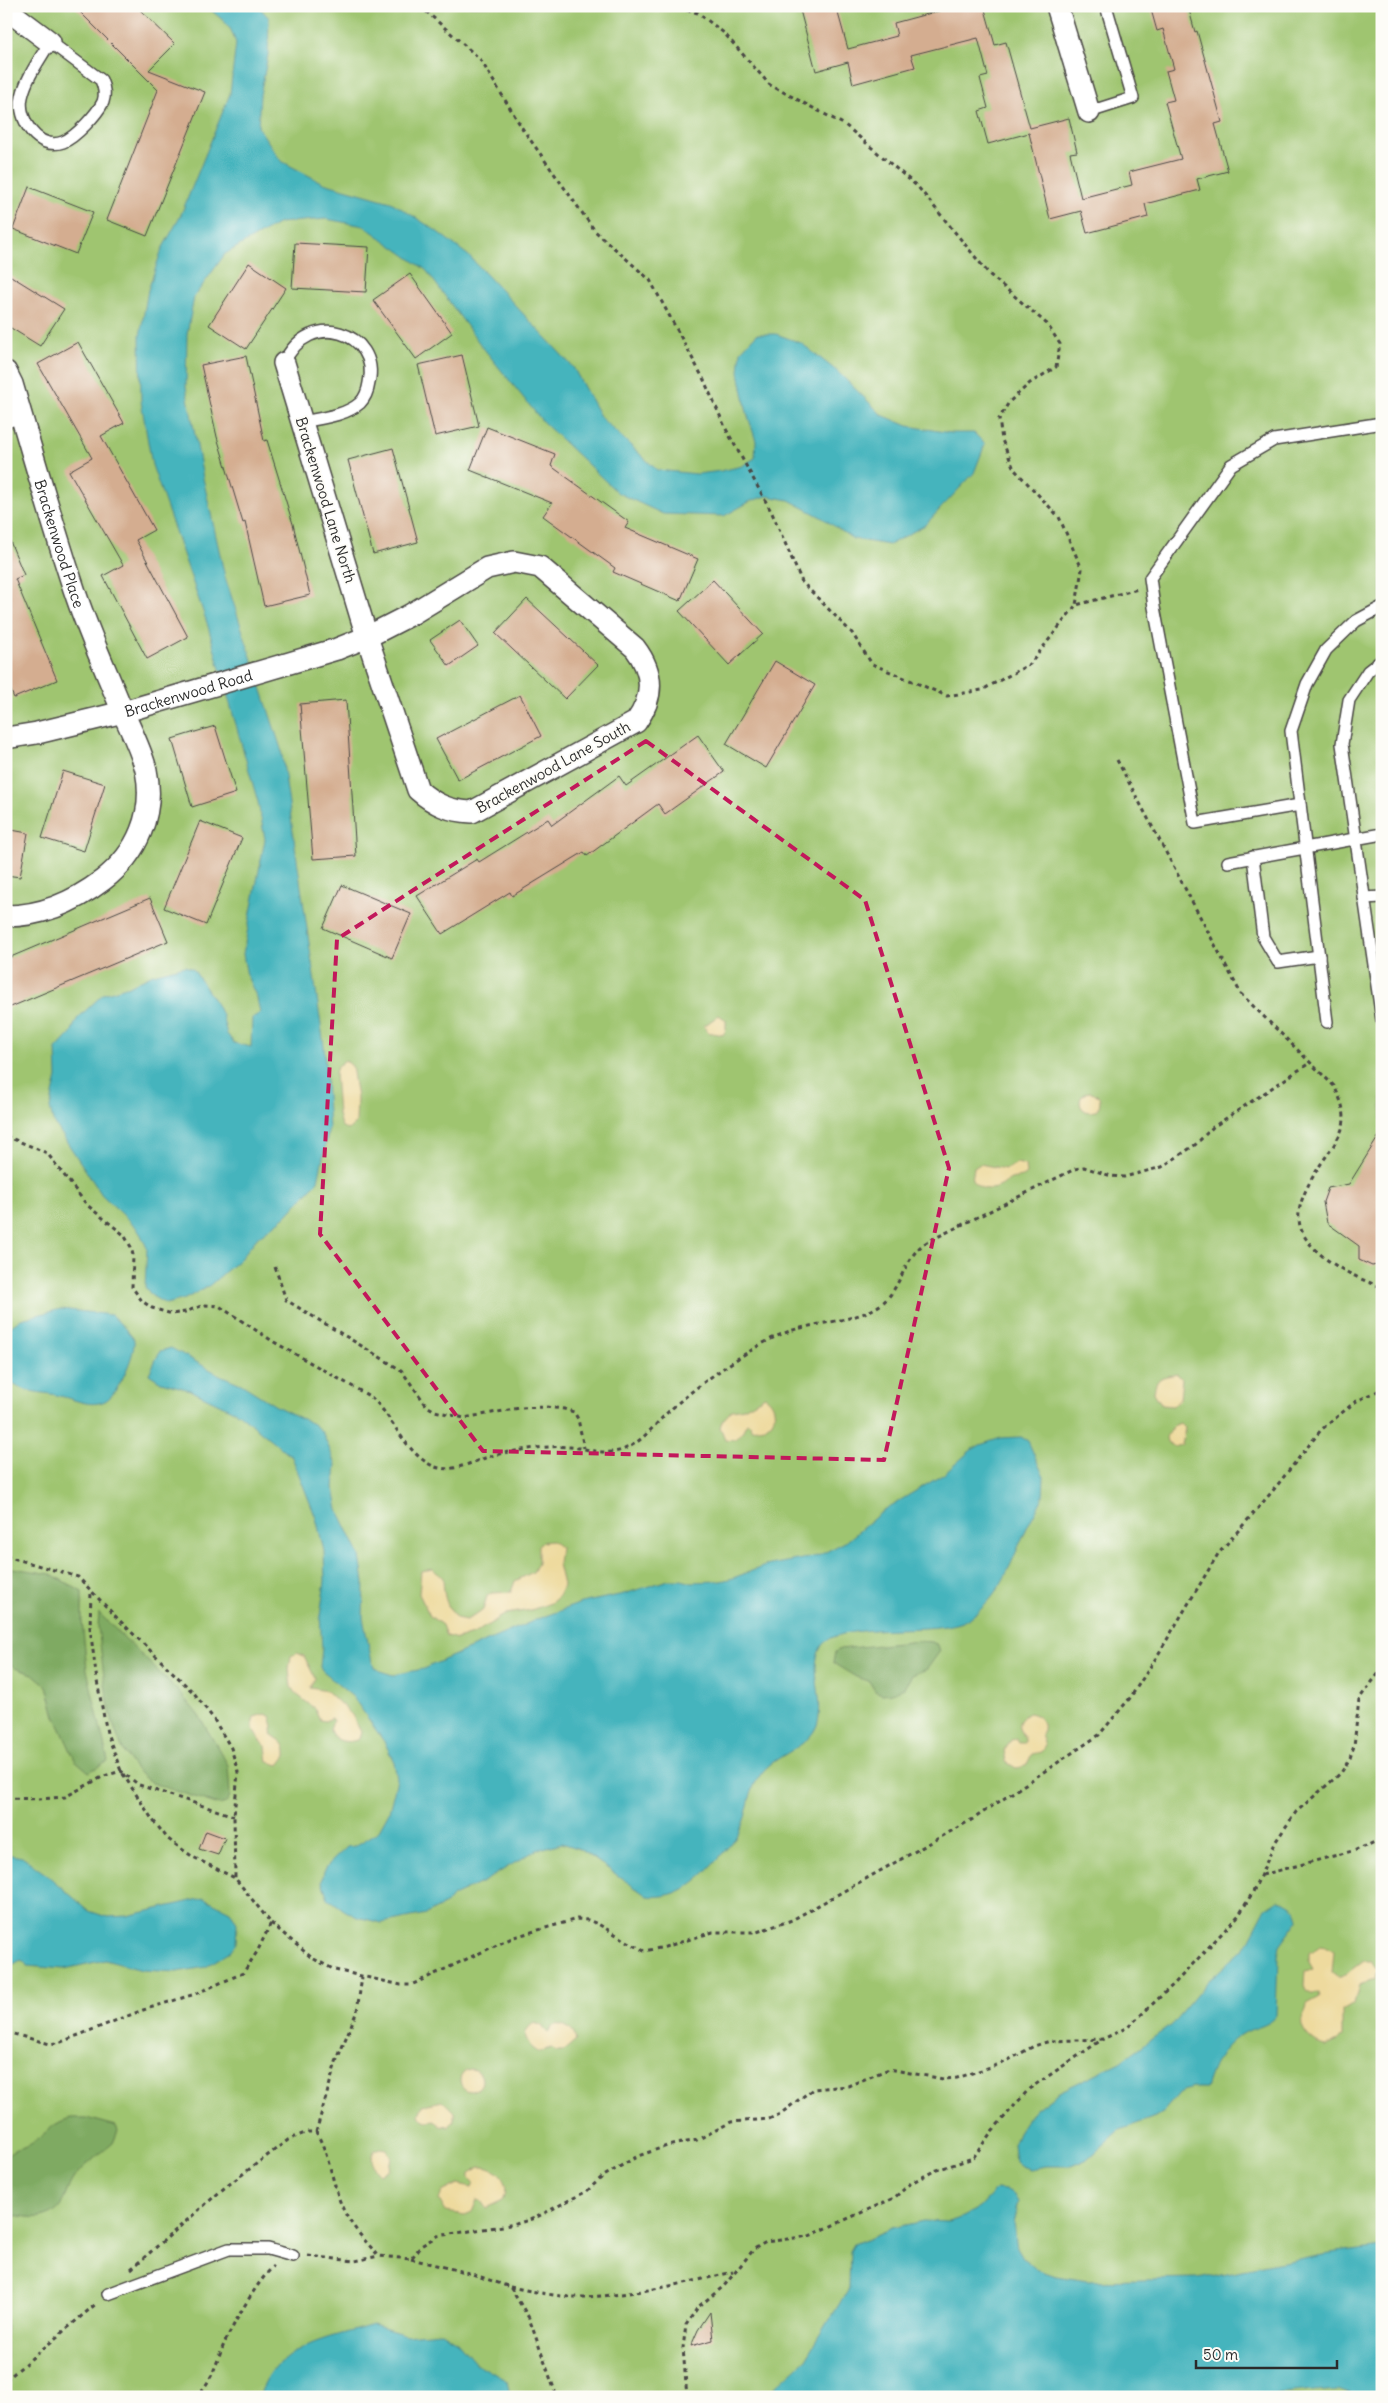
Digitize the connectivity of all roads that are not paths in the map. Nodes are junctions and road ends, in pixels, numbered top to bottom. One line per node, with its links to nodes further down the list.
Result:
1 (1057, 6): 5 (street)
2 (1106, 6): 5 (lane)
3 (6, 9): 4 (street)
4 (50, 42): 4 (lane)
5 (1089, 112)
6 (284, 363): 9 (street, Brackenwood Lane North); 9 (lane)
7 (6, 372): 8 (street, Brackenwood Place)
8 (14, 420): 14 (street, Brackenwood Place)
9 (302, 422): 12 (street, Brackenwood Lane North)
10 (1382, 423): 16 (lane)
11 (1382, 607): 16 (lane)
12 (367, 638): 12 (street, Brackenwood Lane South); 14 (street, Brackenwood Road)
13 (1382, 660): 18 (lane)
14 (123, 712): 15 (street, Brackenwood Road); 24 (street, Brackenwood Place)
15 (6, 738)
16 (1300, 805): 19 (lane)
17 (1382, 834): 18 (lane)
18 (1356, 838): 19 (lane); 23 (lane)
19 (1305, 848): 20 (lane); 25 (lane)
20 (1253, 857): 21 (lane); 25 (lane)
21 (1228, 862)
22 (1382, 897): 23 (lane)
23 (1364, 898): 26 (lane)
24 (6, 916)
25 (1319, 956): 28 (lane)
26 (1379, 980): 27 (lane)
27 (1382, 1020)
28 (1327, 1022)
29 (293, 2256): 30 (lane)
30 (108, 2294)

